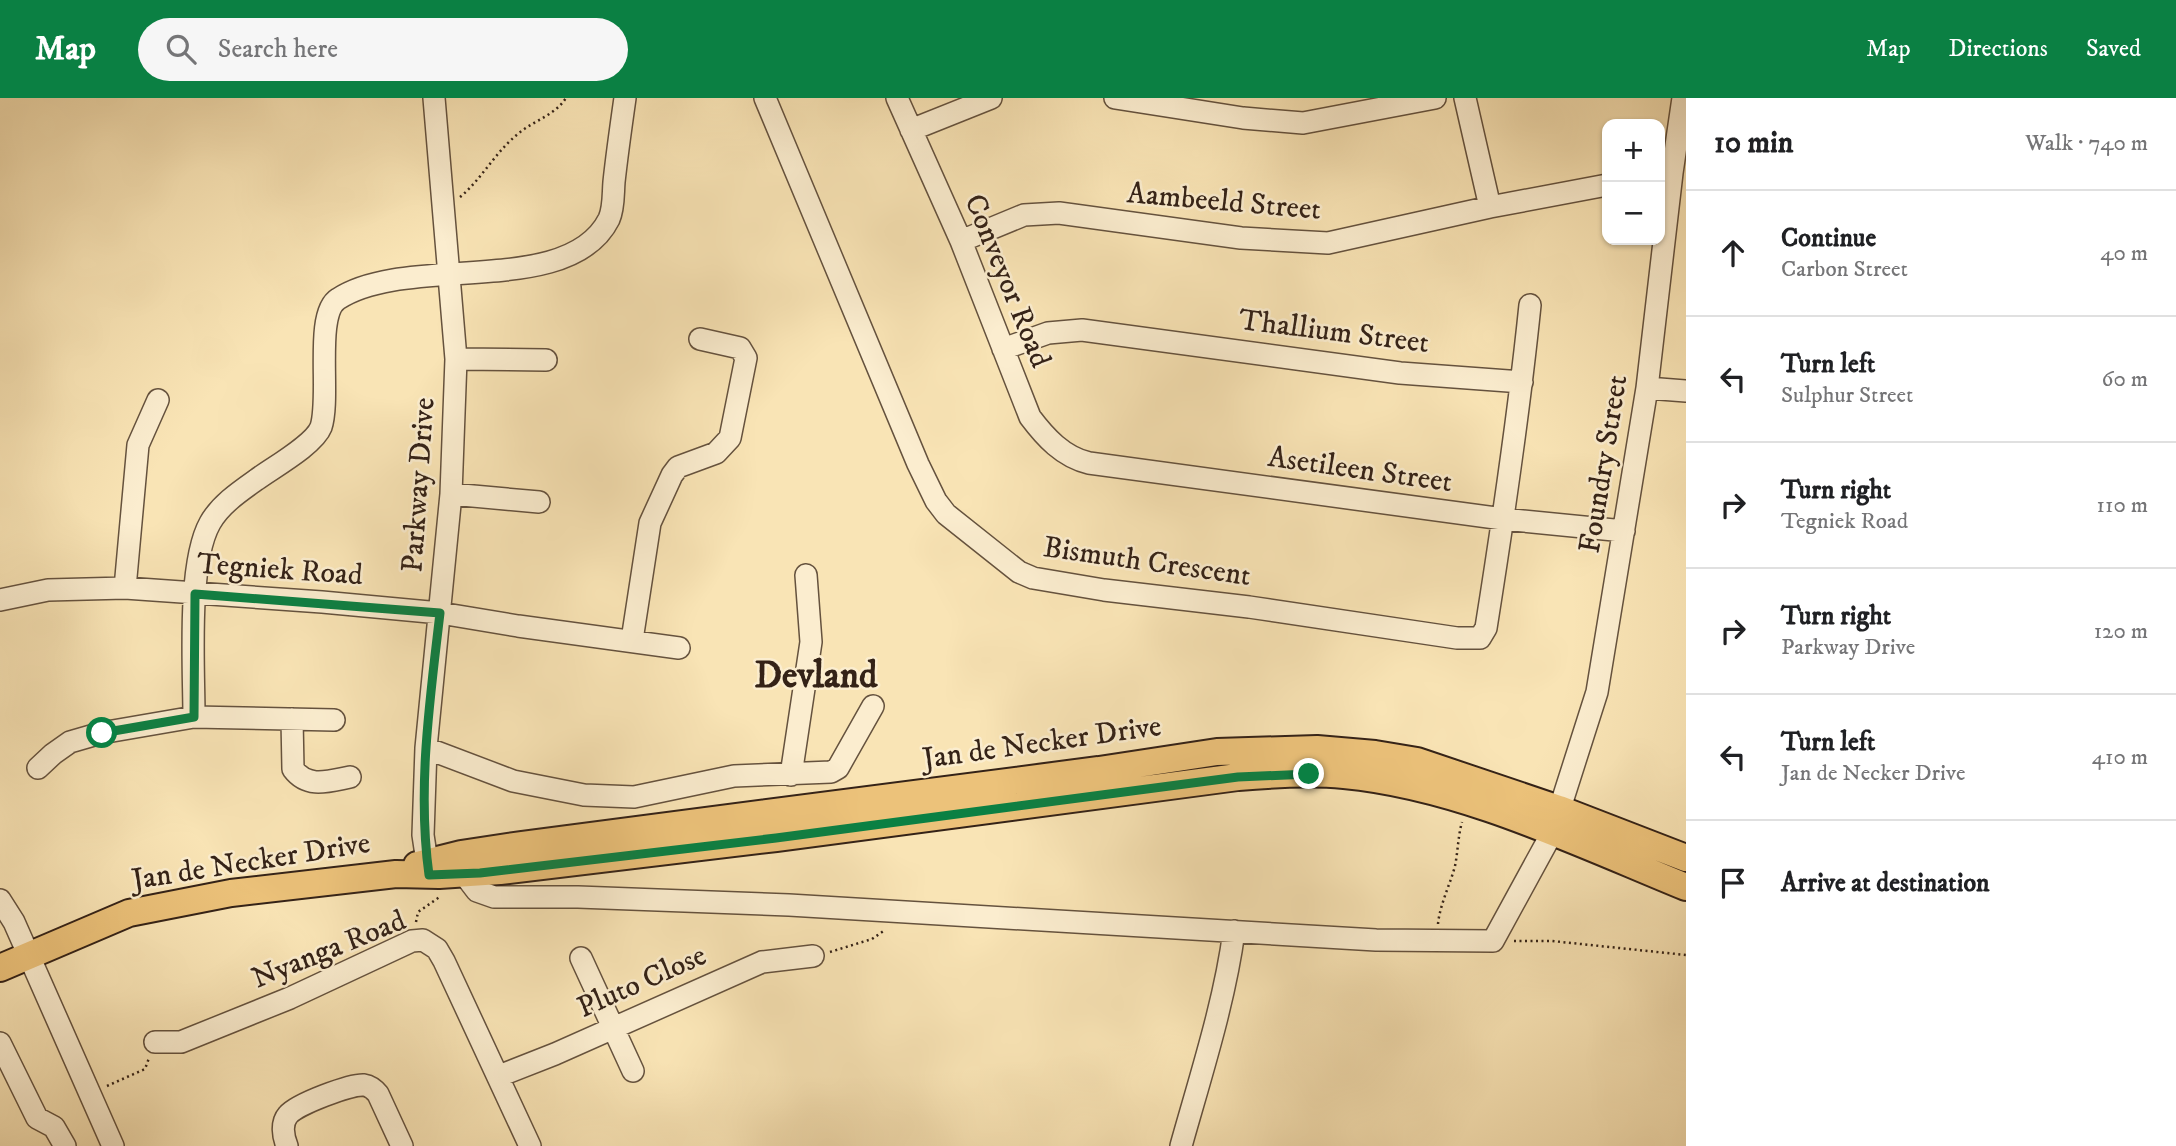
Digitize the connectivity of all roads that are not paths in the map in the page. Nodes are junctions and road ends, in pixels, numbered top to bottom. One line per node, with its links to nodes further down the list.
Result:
1 (434, 98): 15 (street, Parkway Drive)
2 (625, 98): 15 (street)
3 (765, 98): 28 (street, Bismuth Crescent)
4 (897, 98): 10 (street, Conveyor Road)
5 (991, 98): 10 (street)
6 (1115, 98): 7 (street)
7 (1435, 98)
8 (1465, 98): 13 (street)
9 (1683, 98): 11 (street, Foundry Street)
10 (911, 130): 14 (street, Conveyor Road)
11 (1673, 172): 22 (street, Foundry Street)
12 (1602, 186): 13 (street, Aambeeld Street)
13 (1490, 207): 14 (street, Aambeeld Street)
14 (961, 241): 18 (street, Conveyor Road)
15 (450, 273): 19 (street, Parkway Drive); 32 (street)
16 (1530, 306): 21 (street)
17 (700, 339): 35 (street)
18 (1003, 349): 21 (street, Thallium Street); 25 (street, Conveyor Road)
19 (456, 359): 20 (street); 26 (street, Parkway Drive)
20 (546, 360)
21 (1522, 382): 28 (street)
22 (1647, 388): 23 (street); 29 (street, Foundry Street)
23 (1686, 391)
24 (158, 400): 31 (street)
25 (1088, 463): 28 (street, Asetileen Street)
26 (451, 494): 27 (street); 34 (street, Parkway Drive)
27 (539, 502)
28 (1503, 519): 29 (street, Asetileen Street)
29 (1625, 531): 45 (street, Foundry Street)
30 (806, 575): 43 (street)
31 (125, 589): 32 (street, Tegniek Road); 33 (street, Tegniek Road)
32 (195, 594): 34 (street, Tegniek Road); 38 (street)
33 (0, 600)
34 (440, 613): 35 (street, Tegniek Road); 41 (street, Parkway Drive)
35 (632, 640): 36 (street, Tegniek Road)
36 (679, 648)
37 (873, 706): 43 (street)
38 (194, 717): 39 (street); 42 (street)
39 (292, 719): 40 (street); 44 (street)
40 (334, 720)
41 (426, 748): 43 (street); 47 (street, Parkway Drive)
42 (38, 768)
43 (791, 775)
44 (350, 777)
45 (1555, 821): 46 (main road, Jan de Necker Drive); 47 (main road, Jan de Necker Drive); 47 (main road, Jan de Necker Drive); 48 (main road, Jan de Necker Drive); 50 (street, Foundry Street)
46 (1686, 858)
47 (440, 871): 50 (street); 51 (main road, Jan de Necker Drive)
48 (1686, 887)
49 (0, 900): 51 (street)
50 (1234, 931): 65 (street)
51 (27, 955): 54 (main road, Jan de Necker Drive); 61 (street)
52 (813, 956): 55 (street, Pluto Close)
53 (580, 958): 55 (street)
54 (0, 968)
55 (613, 1027): 58 (street); 59 (street, Pluto Close)
56 (0, 1042): 60 (street)
57 (155, 1042): 59 (street, Nyanga Road)
58 (633, 1071)
59 (499, 1076): 64 (street, Nyanga Road)
60 (65, 1146)
61 (113, 1146)
62 (287, 1146): 63 (street)
63 (402, 1146)
64 (530, 1146)
65 (1181, 1146)

